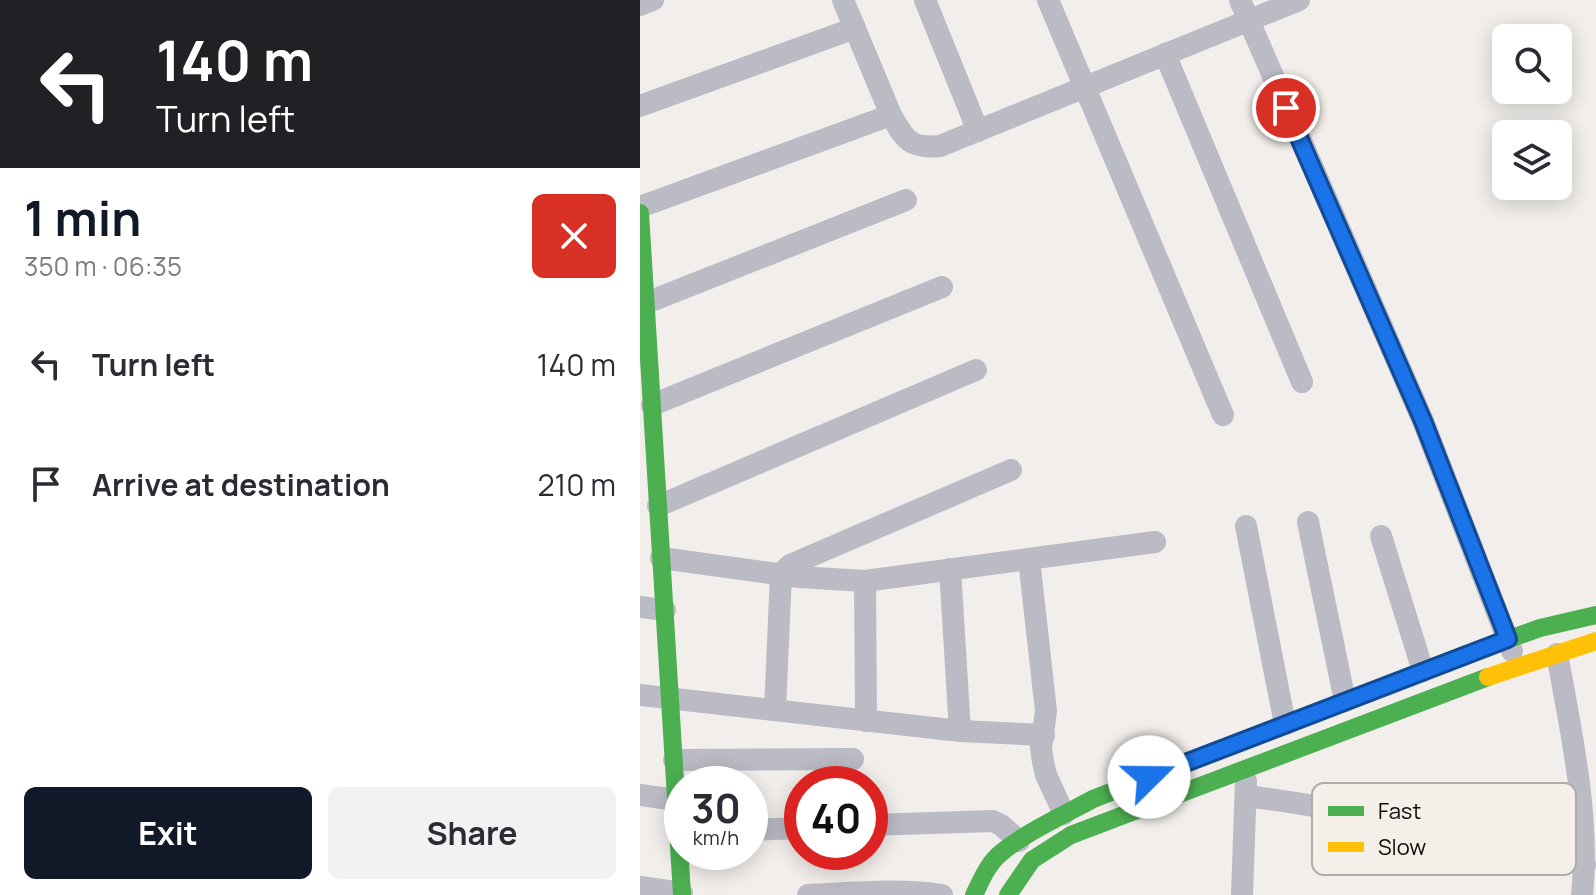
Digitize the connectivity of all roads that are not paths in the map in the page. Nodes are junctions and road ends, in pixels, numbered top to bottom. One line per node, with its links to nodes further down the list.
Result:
1 (653, 0): 6 (street)
2 (843, 0): 8 (street)
3 (925, 0): 13 (street)
4 (1048, 0): 10 (street)
5 (1299, 0): 7 (street)
6 (640, 5)
7 (1244, 10): 9 (street); 40 (street)
8 (855, 28): 11 (street); 12 (street)
9 (1165, 54): 10 (street); 21 (street)
10 (1086, 88): 13 (street); 23 (street)
11 (640, 106)
12 (891, 115): 13 (street); 15 (street)
13 (978, 131)
14 (906, 200): 18 (street)
15 (640, 207)
16 (640, 213): 18 (street)
17 (942, 287): 22 (street)
18 (643, 291): 20 (street)
19 (976, 370): 26 (street)
20 (645, 379): 22 (street)
21 (1302, 382)
22 (652, 405): 24 (street)
23 (1223, 415)
24 (647, 449): 26 (street)
25 (1011, 470): 35 (street)
26 (658, 506): 29 (street)
27 (1308, 522): 47 (street)
28 (1246, 526): 50 (street)
29 (650, 532): 32 (street)
30 (1381, 536): 44 (street)
31 (1155, 542): 33 (street)
32 (661, 558): 35 (street); 38 (street)
33 (1029, 559): 34 (street); 52 (street)
34 (950, 569): 36 (street); 51 (street)
35 (781, 574): 36 (street); 48 (street)
36 (865, 581): 49 (street)
37 (640, 607): 38 (street)
38 (665, 610): 46 (street)
39 (1596, 615): 40 (street)
40 (1508, 639): 43 (street); 44 (street)
41 (1596, 641): 42 (street)
42 (1557, 654): 43 (street); 67 (street)
43 (1518, 667): 56 (street)
44 (1423, 671): 47 (street)
45 (640, 695): 46 (street)
46 (670, 698): 48 (street); 54 (street)
47 (1345, 701): 50 (street)
48 (775, 710): 49 (street)
49 (866, 721): 51 (street)
50 (1285, 724): 60 (street)
51 (960, 731): 52 (street)
52 (1044, 735): 62 (street)
53 (853, 759): 54 (street)
54 (674, 760): 55 (street)
55 (674, 766)
56 (1247, 768): 58 (street); 63 (street)
57 (640, 795): 59 (street)
58 (1246, 796): 61 (street); 75 (street)
59 (664, 798)
60 (1093, 799): 62 (street); 63 (street)
61 (1312, 805)
62 (1064, 814): 65 (street)
63 (1106, 822): 74 (street)
64 (888, 824): 65 (street)
65 (1019, 841): 73 (street)
66 (1576, 863): 67 (street)
67 (1585, 865): 76 (street)
68 (681, 870): 70 (street)
69 (640, 887): 70 (street)
70 (682, 894)
71 (808, 895): 72 (street)
72 (942, 895)
73 (974, 895)
74 (1008, 895)
75 (1242, 895)
76 (1582, 895)

